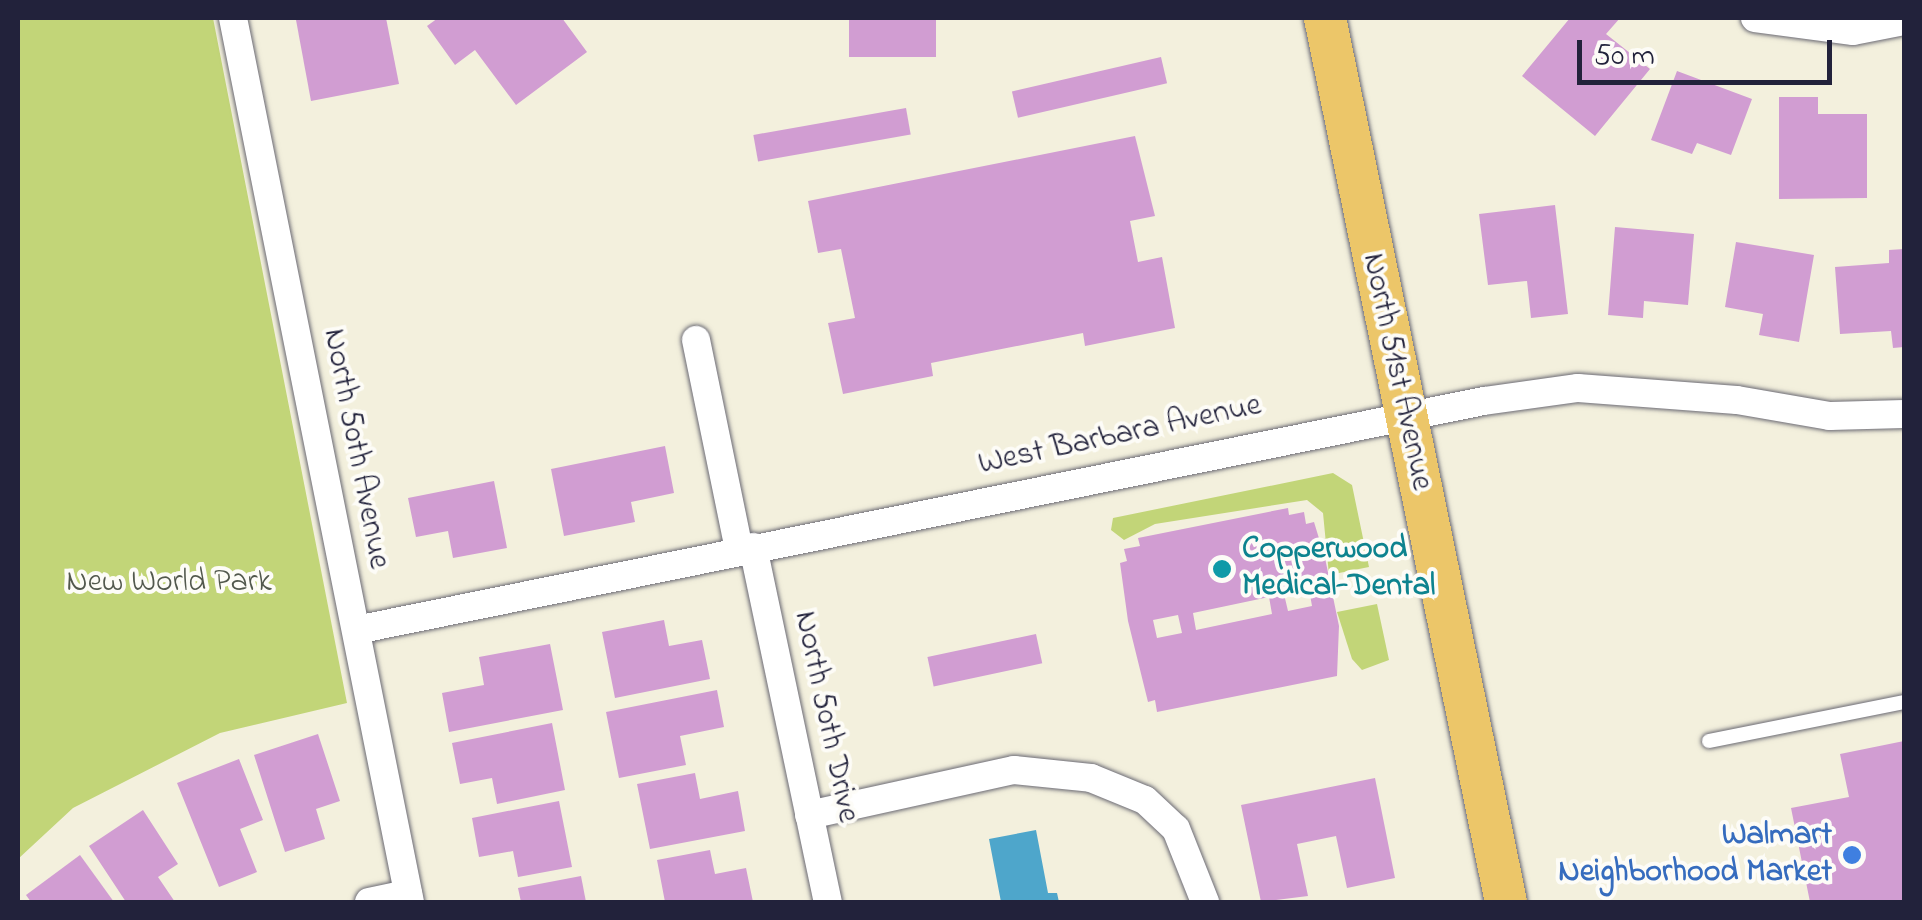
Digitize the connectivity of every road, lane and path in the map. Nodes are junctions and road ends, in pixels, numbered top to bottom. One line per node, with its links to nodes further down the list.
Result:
1 (234, 18): 9 (street, North 50th Avenue)
2 (1325, 18): 6 (main road, North 51st Avenue)
3 (1755, 18): 4 (street)
4 (1904, 20)
5 (696, 340): 8 (street, North 50th Drive)
6 (1404, 413): 7 (street, West Barbara Avenue); 8 (street, West Barbara Avenue); 17 (main road, North 51st Avenue)
7 (1904, 414)
8 (746, 548): 9 (street, West Barbara Avenue); 12 (street, North 50th Drive)
9 (356, 630): 13 (street, North 50th Avenue)
10 (1904, 702): 11 (lane)
11 (1709, 742)
12 (809, 816): 15 (street, North 50th Drive); 16 (street)
13 (409, 898): 14 (street)
14 (370, 902)
15 (828, 902)
16 (1205, 902)
17 (1506, 902)

